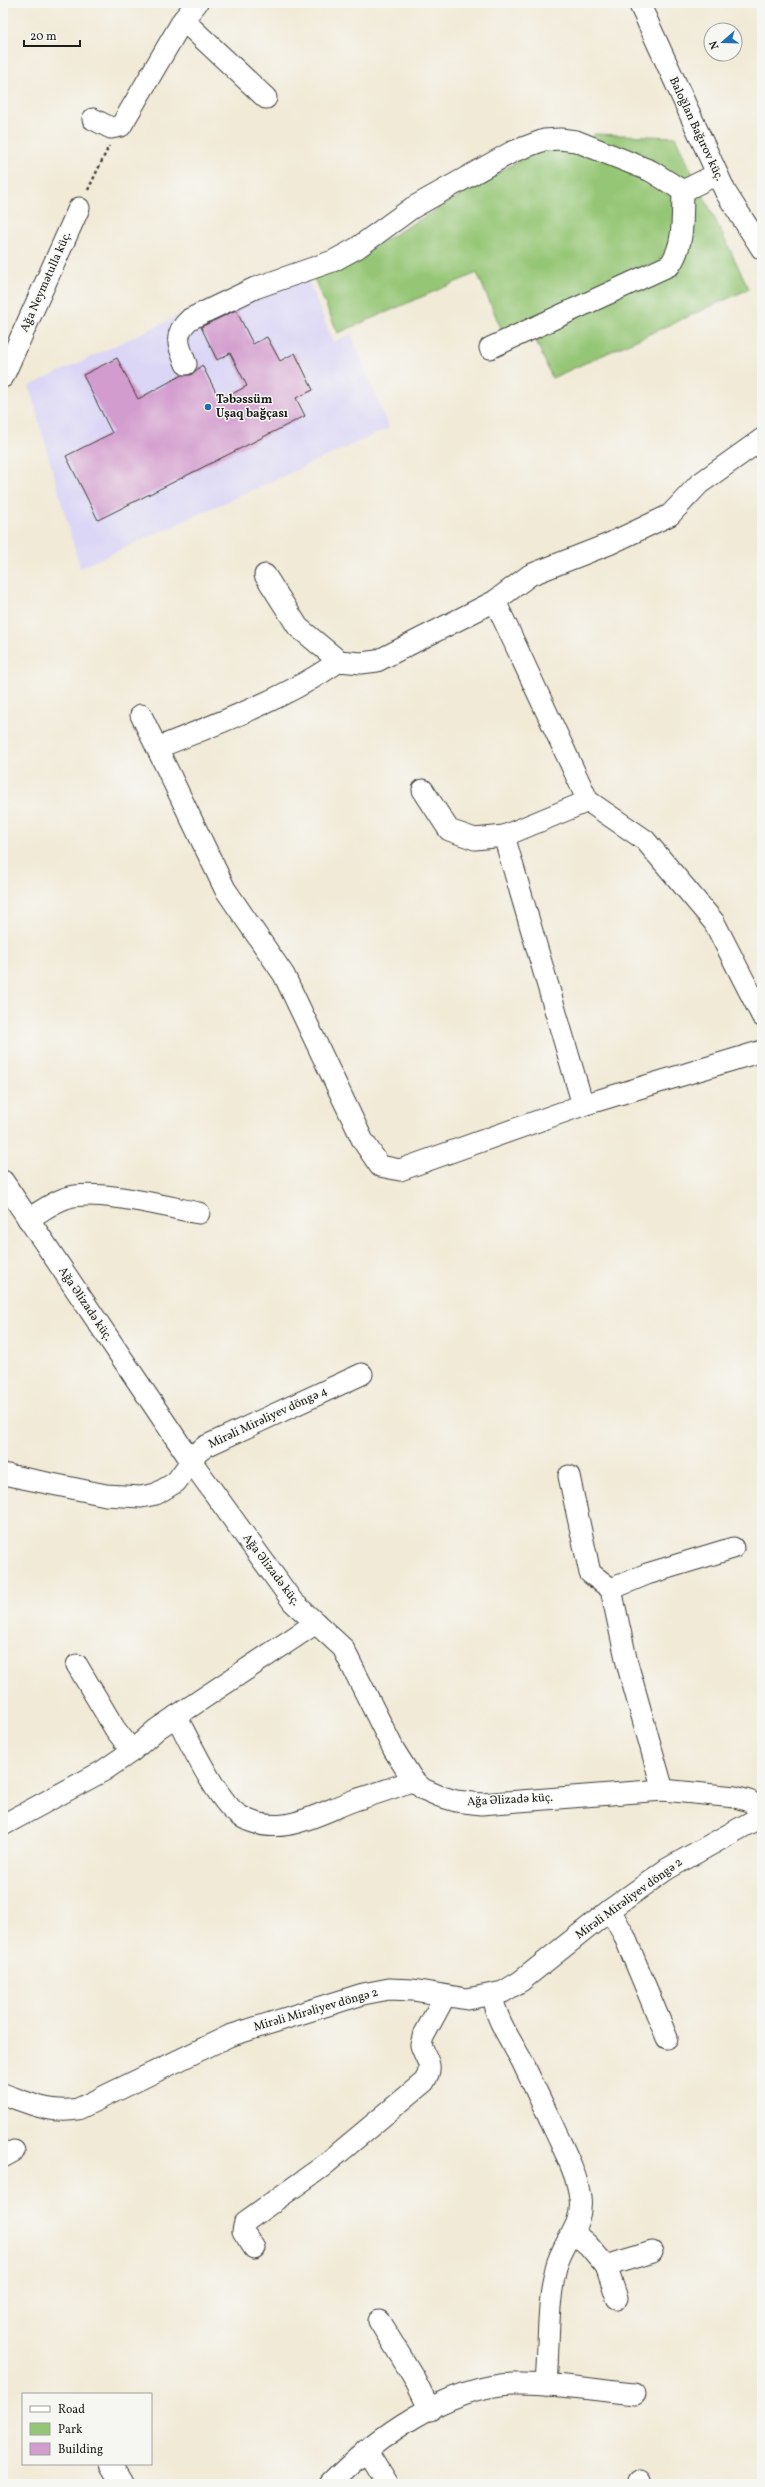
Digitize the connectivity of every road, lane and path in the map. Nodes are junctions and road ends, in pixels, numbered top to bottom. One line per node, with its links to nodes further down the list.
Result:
1 (197, 3): 3 (street)
2 (639, 3): 7 (street, Baloğlan Bağırov küç.)
3 (184, 20): 4 (street); 6 (street)
4 (266, 98)
5 (93, 119): 6 (street)
6 (111, 128): 9 (path)
7 (717, 174): 8 (street); 10 (street, Baloğlan Bağırov küç.)
8 (683, 191): 11 (street); 12 (street)
9 (79, 208): 13 (street, Ağa Neymətulla küç.)
10 (762, 250)
11 (490, 348)
12 (186, 364)
13 (3, 377)
14 (762, 439): 16 (street)
15 (265, 575): 17 (street)
16 (494, 601): 17 (street); 21 (street)
17 (340, 661): 19 (street)
18 (141, 715): 19 (street)
19 (157, 748): 25 (street)
20 (423, 790): 22 (street)
21 (588, 801): 22 (street); 23 (street)
22 (504, 836): 25 (street)
23 (762, 1016)
24 (762, 1051): 25 (street)
25 (583, 1105)
26 (3, 1181): 28 (street, Ağa Əlizadə küç.)
27 (200, 1213): 28 (street)
28 (28, 1219): 30 (street, Ağa Əlizadə küç.)
29 (362, 1374): 30 (street, Mirəli Mirəliyev döngə 4)
30 (191, 1461): 31 (street, Mirəli Mirəliyev döngə 4); 35 (street, Ağa Əlizadə küç.)
31 (3, 1474)
32 (569, 1476): 34 (street)
33 (733, 1548): 34 (street)
34 (612, 1589): 40 (street)
35 (316, 1623): 37 (street); 39 (street, Ağa Əlizadə küç.)
36 (77, 1665): 38 (street)
37 (176, 1716): 38 (street); 39 (street)
38 (132, 1751): 43 (street)
39 (413, 1780): 40 (street, Ağa Əlizadə küç.)
40 (663, 1790): 41 (street, Ağa Əlizadə küç.)
41 (762, 1810)
42 (762, 1816): 44 (street, Mirəli Mirəliyev döngə 2)
43 (3, 1825)
44 (610, 1910): 46 (street, Mirəli Mirəliyev döngə 2); 47 (street)
45 (445, 1996): 46 (street, Mirəli Mirəliyev döngə 2); 48 (street, Mirəli Mirəliyev döngə 2); 50 (street)
46 (492, 1996): 49 (street)
47 (667, 2038)
48 (3, 2094)
49 (574, 2233): 52 (street); 55 (street)
50 (254, 2248)
51 (652, 2252): 52 (street)
52 (606, 2266): 53 (street)
53 (617, 2298)
54 (380, 2321): 57 (street)
55 (546, 2386): 56 (street); 57 (street)
56 (635, 2394)
57 (430, 2410): 58 (street)
58 (366, 2450): 61 (street); 62 (street)
59 (111, 2465): 60 (street)
60 (122, 2484)
61 (330, 2484)
62 (387, 2484)

